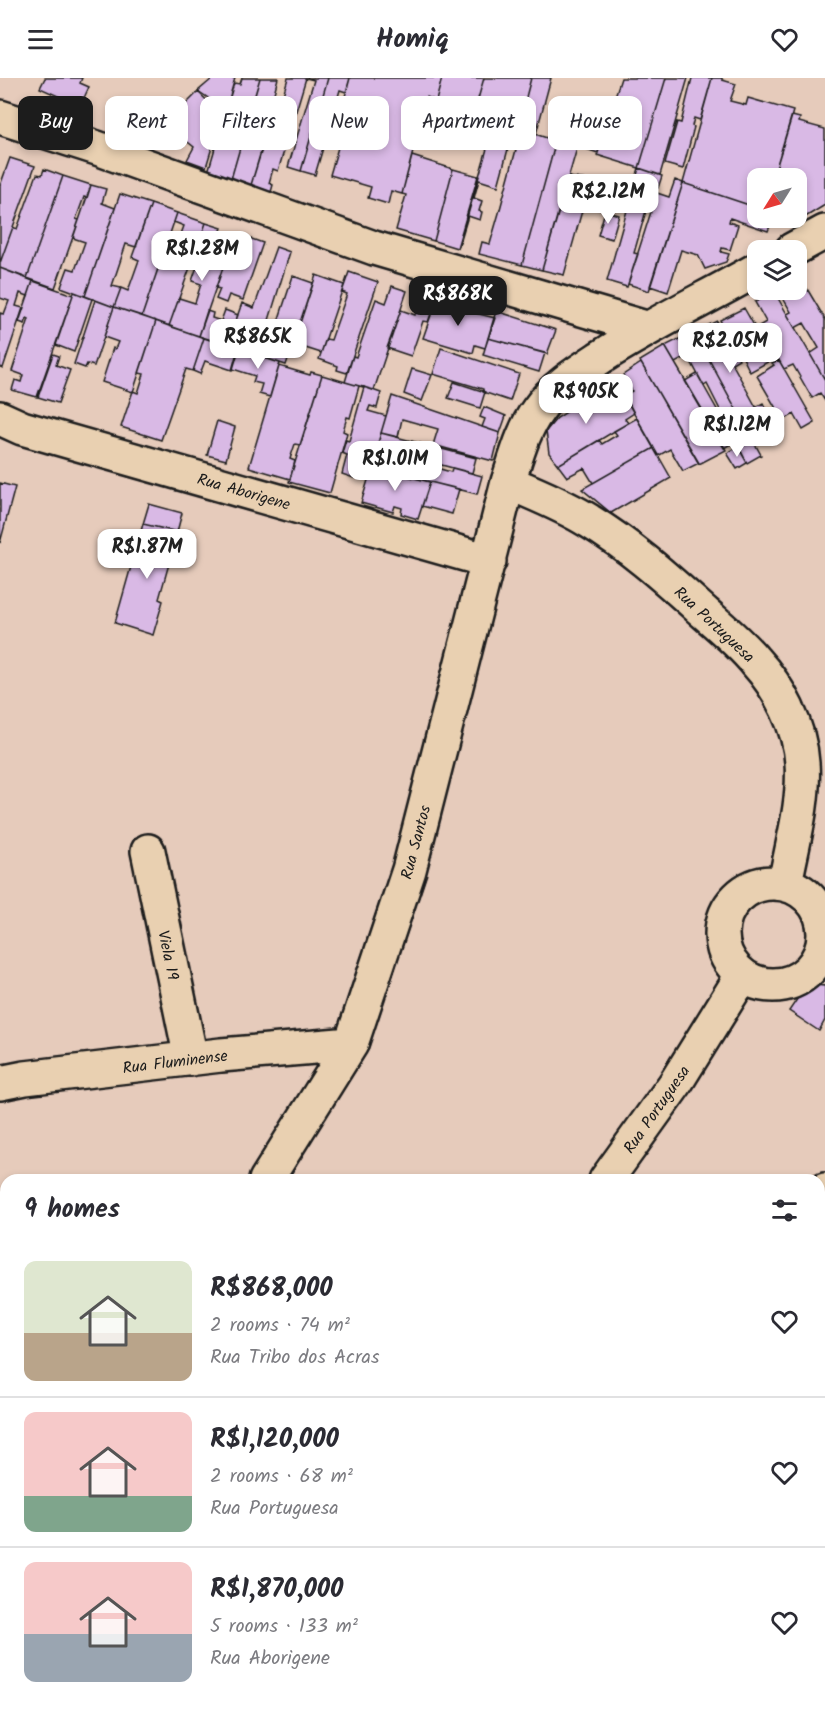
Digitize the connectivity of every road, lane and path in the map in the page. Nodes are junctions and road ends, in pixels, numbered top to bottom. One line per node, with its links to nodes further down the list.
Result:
1 (0, 117): 5 (street)
2 (825, 232): 3 (street)
3 (807, 242)
4 (747, 275): 5 (street, Rua Santos)
5 (646, 328): 7 (street, Rua Santos)
6 (7, 430): 8 (street, Rua Aborigene)
7 (507, 482): 8 (street, Rua Santos); 10 (street, Rua Portuguesa)
8 (489, 561): 13 (street, Rua Santos)
9 (148, 851): 14 (street, Viela 19)
10 (785, 884): 11 (street); 12 (street)
11 (821, 960): 12 (street)
12 (742, 976): 17 (street, Rua Portuguesa)
13 (351, 1044): 14 (street, Rua Fluminense); 16 (street, Rua Santos)
14 (191, 1059): 15 (street, Rua Fluminense)
15 (0, 1086)
16 (270, 1174)
17 (610, 1174)

